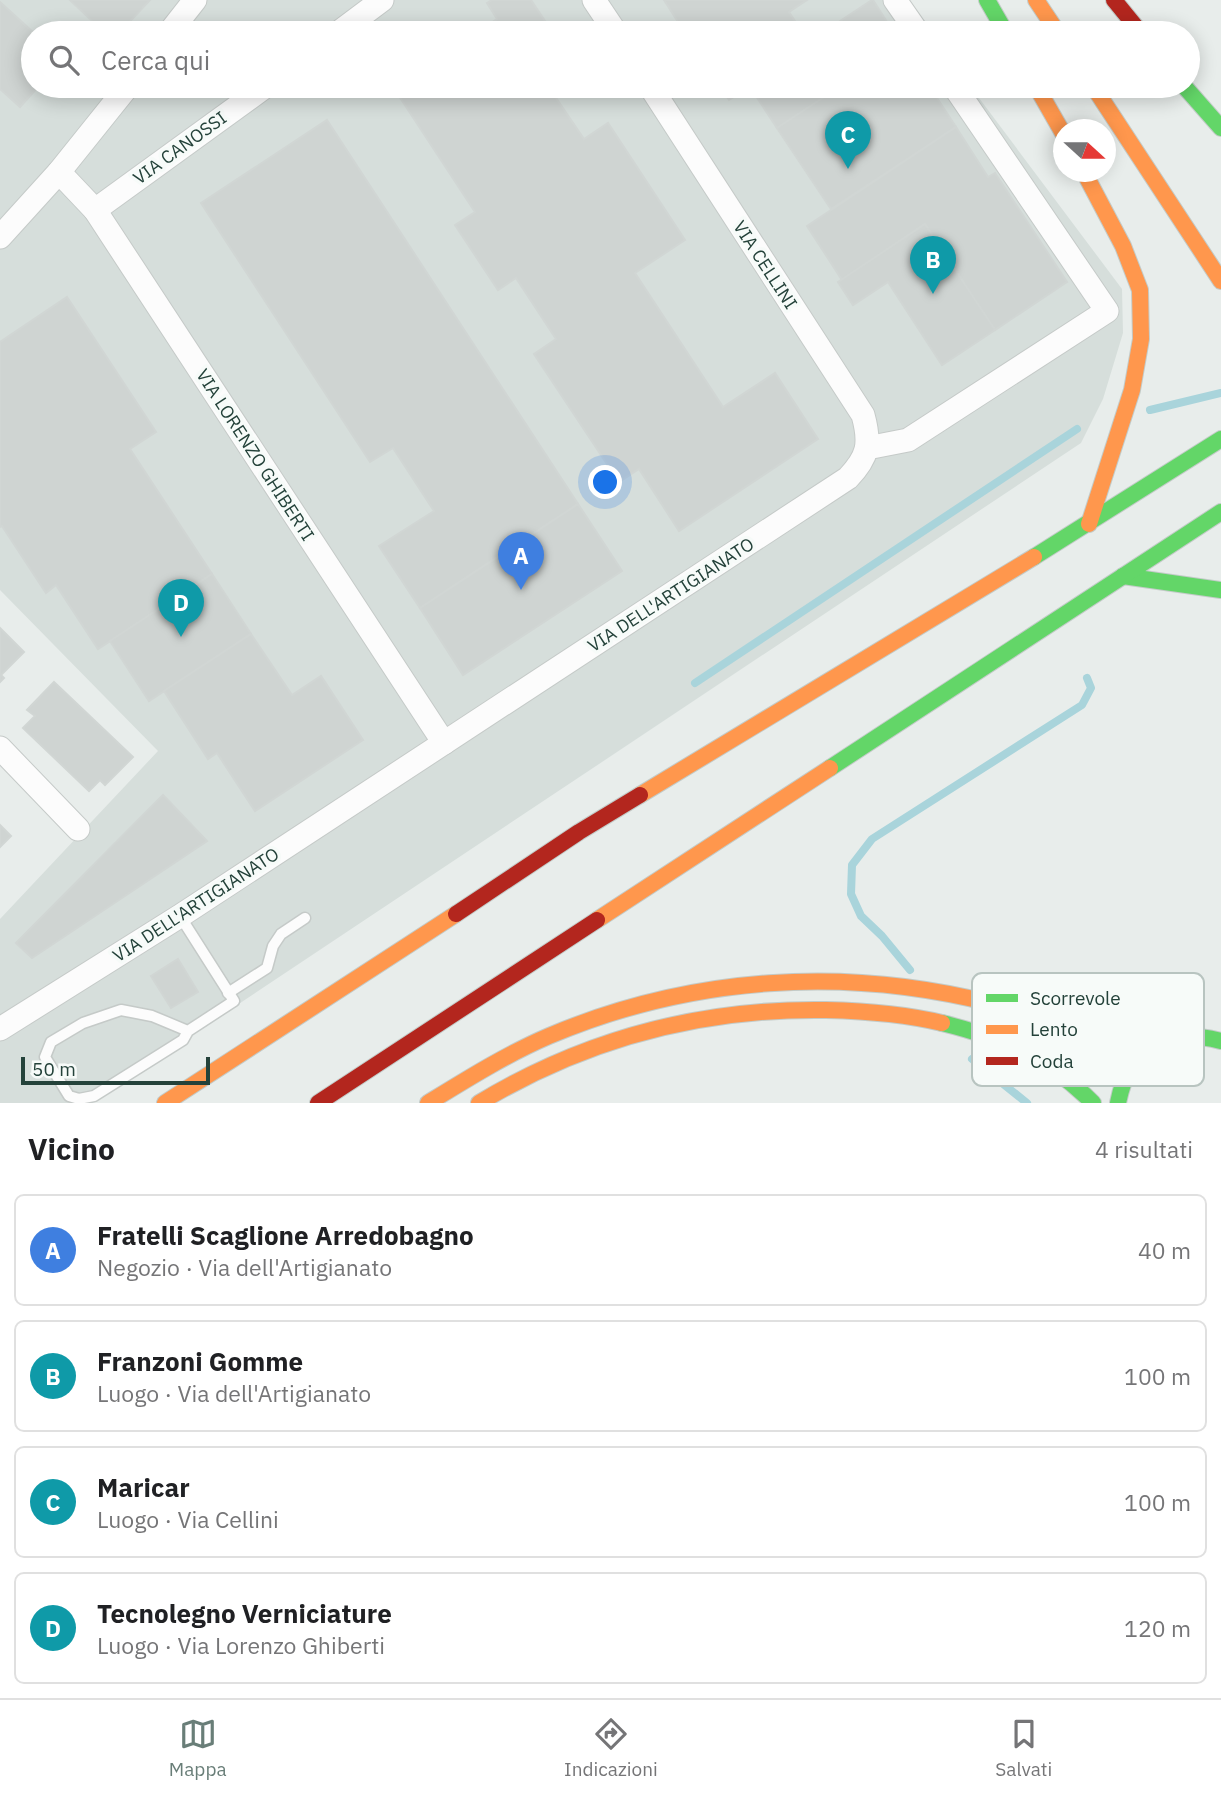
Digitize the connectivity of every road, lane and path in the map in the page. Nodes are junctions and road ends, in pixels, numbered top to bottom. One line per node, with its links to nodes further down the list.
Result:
1 (195, 0): 8 (street)
2 (382, 0): 9 (street)
3 (594, 0): 10 (street)
4 (895, 0): 11 (street)
5 (987, 0): 12 (main road)
6 (1036, 0): 13 (main road)
7 (1114, 0): 14 (main road)
8 (178, 21)
9 (354, 21)
10 (608, 21)
11 (910, 21)
12 (999, 21)
13 (1050, 21)
14 (1131, 21)
15 (118, 98): 24 (street)
16 (249, 98): 26 (street, VIA CANOSSI)
17 (657, 98): 30 (street, VIA CELLINI)
18 (962, 98): 30 (street)
19 (1042, 98): 22 (main road)
20 (1101, 98): 28 (main road)
21 (1195, 98): 23 (main road)
22 (1054, 119)
23 (1221, 128)
24 (59, 172): 26 (street, VIA LORENZO GHIBERTI); 27 (street)
25 (1089, 182): 32 (main road)
26 (94, 210): 35 (street, VIA LORENZO GHIBERTI)
27 (0, 237)
28 (1221, 281)
29 (1221, 439): 32 (main road)
30 (867, 448): 35 (street, VIA DELL'ARTIGIANATO)
31 (1221, 512): 33 (main road)
32 (1089, 524): 48 (main road)
33 (1123, 576): 34 (main road); 49 (main road)
34 (1221, 590)
35 (444, 744): 38 (street, VIA DELL'ARTIGIANATO)
36 (0, 748): 37 (street)
37 (78, 829)
38 (180, 916): 40 (lane); 42 (street, VIA DELL'ARTIGIANATO)
39 (305, 918): 40 (lane)
40 (228, 993): 43 (lane)
41 (972, 999): 50 (main road)
42 (0, 1029)
43 (188, 1031): 43 (lane)
44 (972, 1031): 51 (main road)
45 (1204, 1035): 46 (main road)
46 (1221, 1041)
47 (1077, 1086): 52 (main road)
48 (165, 1103)
49 (318, 1103)
50 (428, 1103)
51 (479, 1103)
52 (1093, 1103)

